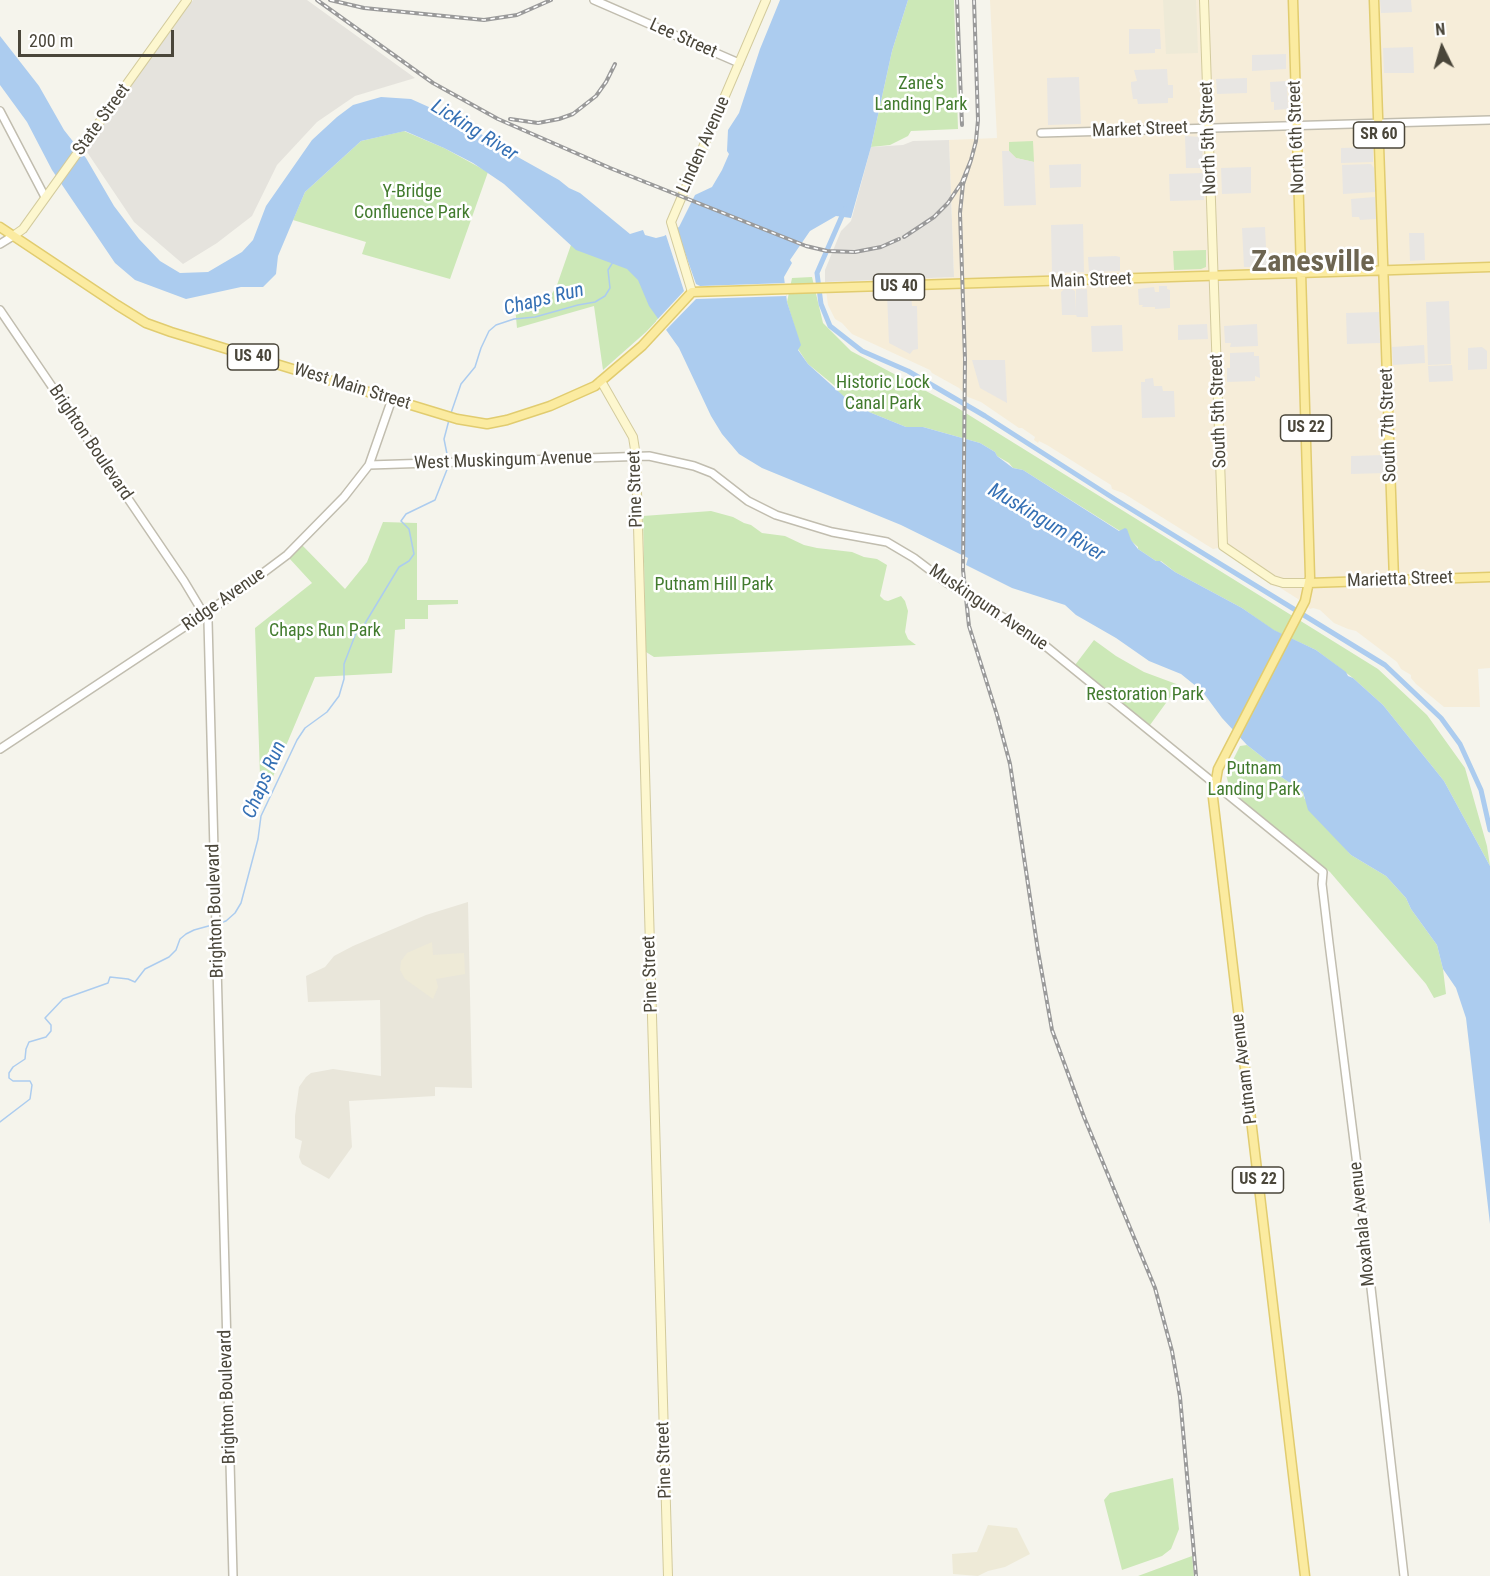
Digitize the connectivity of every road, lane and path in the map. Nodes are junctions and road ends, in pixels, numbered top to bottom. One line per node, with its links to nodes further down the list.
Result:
1 (187, 0): 14 (main road, State Street)
2 (594, 0): 7 (street, Lee Street)
3 (766, 0): 7 (main road, Linden Avenue)
4 (1204, 0): 12 (main road, North 5th Street)
5 (1293, 0): 11 (main road, North 6th Street)
6 (1374, 0): 10 (main road, SR 60)
7 (739, 63): 22 (main road, Linden Avenue)
8 (0, 111): 14 (street)
9 (1490, 120): 10 (street, Market Street)
10 (1379, 123): 11 (street, Market Street); 19 (main road, SR 60)
11 (1297, 126): 12 (street, Market Street); 20 (main road, North 6th Street)
12 (1210, 128): 13 (street, Market Street); 21 (main road, North 5th Street)
13 (1041, 133)
14 (47, 194): 16 (main road, State Street)
15 (0, 227): 16 (main road, West Main Street / US 40)
16 (13, 236): 17 (street); 25 (main road, West Main Street / US 40)
17 (0, 244)
18 (1490, 267): 19 (main road, Main Street)
19 (1384, 271): 20 (main road, Main Street); 29 (main road, South 7th Street)
20 (1300, 273): 21 (main road, Main Street / US 40); 30 (main road, US 22)
21 (1215, 277): 22 (main road, Main Street / US 40); 30 (main road, South 5th Street)
22 (692, 292): 24 (main road, West Main Street / US 40)
23 (0, 310): 31 (street, Brighton Boulevard)
24 (601, 381): 25 (main road, West Main Street / US 40); 26 (main road, Pine Street)
25 (392, 399): 27 (street, Ridge Avenue)
26 (636, 456): 27 (street, West Muskingum Avenue); 33 (street, Muskingum Avenue); 36 (main road, Pine Street)
27 (369, 465): 31 (street, Ridge Avenue)
28 (1490, 577): 29 (main road, Marietta Street)
29 (1394, 580): 30 (main road, Marietta Street)
30 (1309, 583): 33 (main road, Putnam Avenue / US 22)
31 (205, 614): 32 (street, Ridge Avenue); 35 (street, Brighton Boulevard)
32 (0, 750)
33 (1215, 783): 34 (street, Muskingum Avenue); 37 (main road, Putnam Avenue / US 22)
34 (1323, 872): 38 (street, Moxahala Avenue)
35 (233, 1576)
36 (668, 1576)
37 (1305, 1576)
38 (1404, 1576)

